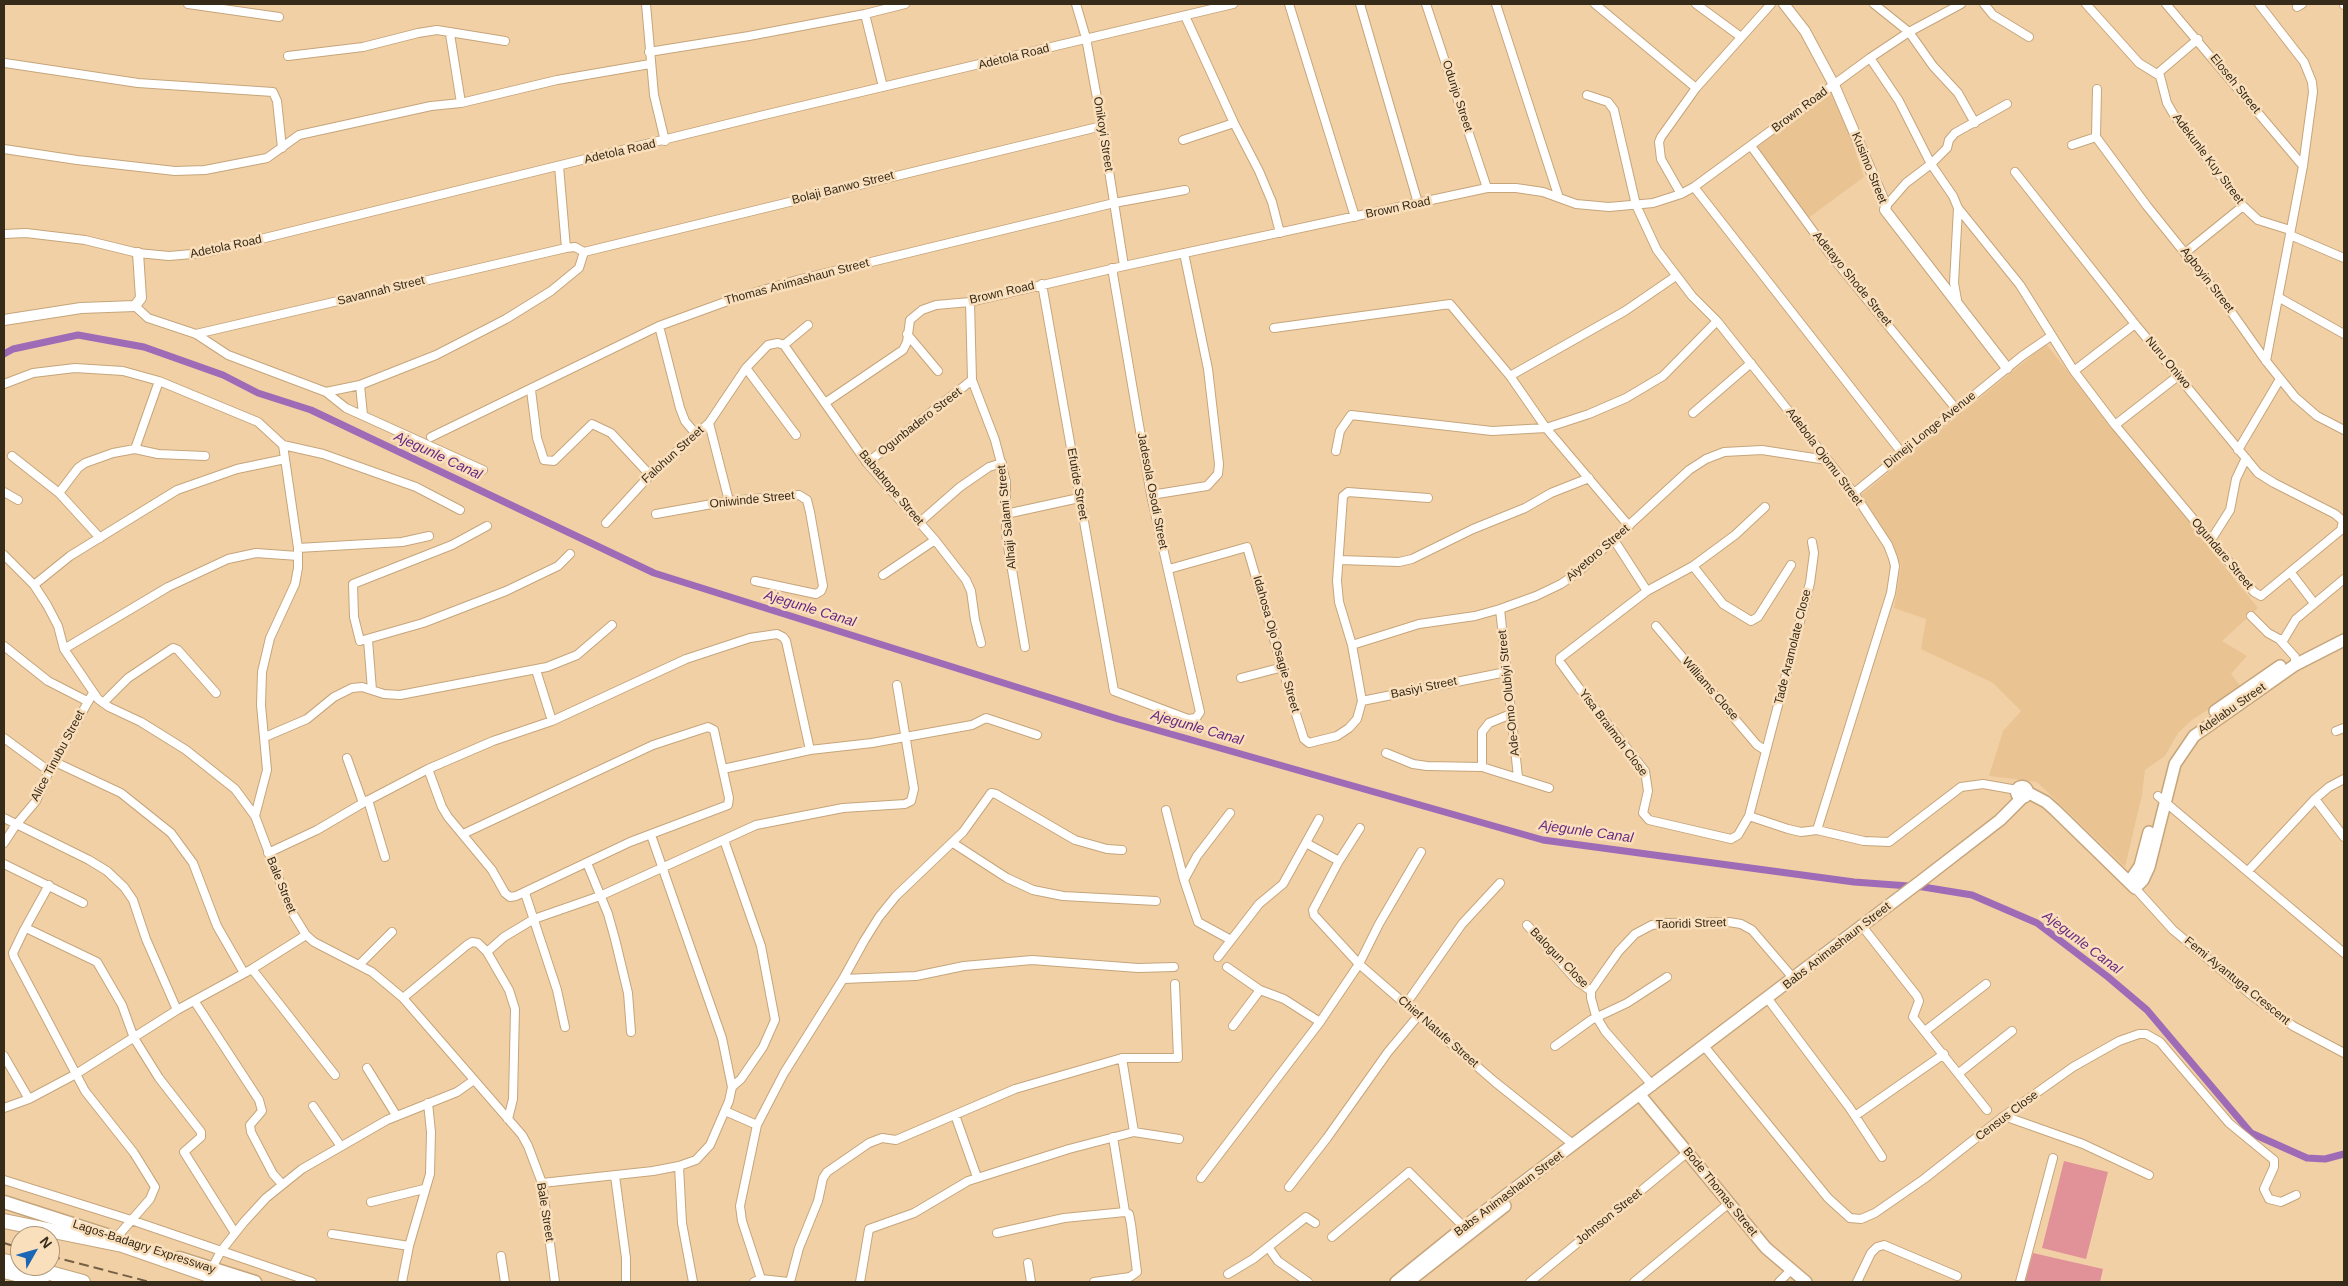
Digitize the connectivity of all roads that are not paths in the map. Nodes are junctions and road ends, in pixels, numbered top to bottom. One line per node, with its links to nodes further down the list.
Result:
1 (188, 4): 22 (street)
2 (646, 4): 30 (street)
3 (906, 4): 20 (street)
4 (1076, 4): 27 (street, Onikoyi Street)
5 (1233, 4): 21 (street, Adetola Road)
6 (1289, 4): 68 (street)
7 (1360, 4): 63 (street)
8 (1426, 4): 58 (street, Odunjo Street)
9 (1496, 4): 61 (street)
10 (1595, 4): 38 (street)
11 (1696, 4): 25 (street)
12 (1771, 4): 25 (street)
13 (1784, 4): 36 (street, Kusimo Street)
14 (1874, 4): 23 (street)
15 (1961, 4): 23 (street, Brown Road)
16 (1984, 4): 26 (street)
17 (2086, 4): 35 (street)
18 (2168, 4): 28 (street, Eloseh Street)
19 (2259, 4): 55 (street)
20 (865, 14): 30 (street); 37 (street)
21 (1185, 16): 27 (street, Adetola Road); 43 (street)
22 (279, 17)
23 (1910, 32): 32 (street, Brown Road); 44 (street)
24 (450, 34): 29 (street); 31 (street); 41 (street)
25 (1741, 37): 38 (street)
26 (2029, 37)
27 (1086, 38): 37 (street, Adetola Road); 45 (street, Onikoyi Street)
28 (2198, 39): 35 (street); 55 (street, Eloseh Street)
29 (505, 41)
30 (648, 52): 34 (street)
31 (288, 56)
32 (1870, 58): 36 (street, Brown Road); 53 (street, Ogundare Street)
33 (5, 63): 51 (street)
34 (650, 64): 41 (street); 48 (street)
35 (2157, 74): 66 (street, Adekunle Kuy Street)
36 (1834, 85): 50 (street, Brown Road); 65 (street, Kusimo Street)
37 (883, 87): 48 (street, Adetola Road)
38 (1696, 88): 60 (street)
39 (2097, 89): 46 (street)
40 (1587, 95): 64 (street, Adebola Ojomu Street)
41 (461, 103): 51 (street)
42 (2007, 104): 44 (street)
43 (1234, 123): 47 (street); 69 (street)
44 (1974, 123): 53 (street)
45 (1102, 126): 62 (street, Onikoyi Street); 73 (street, Bolaji Banwo Street)
46 (2096, 137): 49 (street); 75 (street, Agboyin Street)
47 (1183, 140)
48 (665, 142): 54 (street, Adetola Road)
49 (2072, 145)
50 (1751, 146): 57 (street, Brown Road); 113 (street, Adetayo Shode Street)
51 (282, 148): 52 (street)
52 (4, 149)
53 (1931, 164): 65 (street); 67 (street, Ogundare Street)
54 (559, 166): 72 (street); 74 (street, Adetola Road)
55 (2302, 166): 70 (street)
56 (2015, 172): 88 (street, Nuru Oniwo)
57 (1694, 187): 60 (street, Brown Road); 127 (street)
58 (1487, 188): 61 (street, Brown Road); 63 (street, Brown Road)
59 (1185, 190): 62 (street, Thomas Animashaun Street)
60 (1681, 194): 64 (street, Brown Road)
61 (1560, 198): 64 (street, Brown Road)
62 (1114, 203): 78 (street, Onikoyi Street); 90 (street, Thomas Animashaun Street)
63 (1418, 203): 68 (street, Brown Road)
64 (1636, 205): 80 (street, Adebola Ojomu Street)
65 (1886, 206): 84 (street, Kusimo Street)
66 (2243, 206): 70 (street, Adekunle Kuy Street); 75 (street)
67 (1958, 208): 84 (street); 95 (street, Ogundare Street)
68 (1355, 218): 69 (street, Brown Road)
69 (1280, 233): 76 (street, Brown Road)
70 (2290, 233): 77 (street, Adekunle Kuy Street); 82 (street)
71 (4, 234): 74 (street, Adetola Road)
72 (566, 248): 73 (street, Savannah Street); 92 (street, Savannah Street)
73 (584, 252): 109 (street)
74 (138, 253): 85 (street)
75 (2186, 253): 97 (street, Agboyin Street)
76 (1184, 254): 78 (street, Brown Road); 141 (street)
77 (2344, 258)
78 (1124, 266): 79 (street, Brown Road)
79 (1112, 268): 81 (street, Brown Road); 141 (street, Jadesola Osodi Street)
80 (1676, 276): 87 (street, Adebola Ojomu Street); 103 (street)
81 (1042, 284): 83 (street, Brown Road); 142 (street, Efutide Street)
82 (2278, 298): 94 (street); 97 (street)
83 (970, 302): 93 (street, Brown Road); 106 (street, Alhaji Salami Street)
84 (1958, 305): 100 (street, Kusimo Street)
85 (135, 306): 86 (street); 92 (street)
86 (4, 320)
87 (1717, 321): 98 (street, Adebola Ojomu Street); 118 (street)
88 (2136, 324): 102 (street); 104 (street, Nuru Oniwo)
89 (808, 325): 96 (street, Falohun Street)
90 (659, 326): 110 (street, Thomas Animashaun Street); 120 (street)
91 (1274, 328): 103 (street)
92 (196, 334): 111 (street)
93 (907, 334): 101 (street); 112 (street, Brown Road)
94 (2344, 334)
95 (2051, 336): 100 (street, Dimeji Longe Avenue); 102 (street, Ogundare Street)
96 (781, 344): 99 (street, Falohun Street); 112 (street, Bababtope Street)
97 (2266, 361): 105 (street, Agboyin Street)
98 (1751, 363): 114 (street); 132 (street, Adebola Ojomu Street)
99 (746, 368): 116 (street, Falohun Street); 121 (street)
100 (2007, 368): 113 (street, Dimeji Longe Avenue)
101 (938, 371)
102 (2074, 371): 117 (street, Ogundare Street)
103 (1510, 376): 118 (street)
104 (2178, 376): 117 (street); 126 (street, Nuru Oniwo)
105 (2280, 379): 119 (street, Agboyin Street); 126 (street)
106 (972, 380): 133 (street, Ogunbadero Street); 134 (street, Alhaji Salami Street)
107 (159, 381): 108 (street); 123 (street); 124 (street)
108 (4, 384)
109 (360, 385): 111 (street); 115 (street)
110 (531, 390): 122 (street, Thomas Animashaun Street); 136 (street)
111 (326, 392): 115 (street)
112 (825, 403): 133 (street, Bababtope Street)
113 (1957, 410): 127 (street, Dimeji Longe Avenue)
114 (1693, 413)
115 (363, 415): 135 (street)
116 (709, 423): 120 (street, Falohun Street); 145 (street)
117 (2115, 425): 159 (street, Ogundare Street)
118 (1546, 428): 125 (street); 137 (street)
119 (2344, 430)
120 (695, 433): 136 (street, Falohun Street)
121 (796, 435)
122 (431, 437)
123 (283, 445): 131 (street); 147 (street)
124 (135, 449): 129 (street); 139 (street)
125 (1336, 450)
126 (2238, 450): 130 (street, Nuru Oniwo)
127 (1902, 453): 140 (street, Dimeji Longe Avenue)
128 (12, 456): 139 (street)
129 (205, 456)
130 (2246, 458): 154 (street, Nuru Oniwo); 159 (street)
131 (285, 459): 156 (street); 161 (street)
132 (1827, 460): 140 (street, Adebola Ojomu Street); 153 (street, Aiyetoro Street)
133 (867, 463): 150 (street, Bababtope Street)
134 (1002, 463): 149 (street, Alhaji Salami Street); 150 (street)
135 (483, 470)
136 (650, 474): 151 (street, Falohun Street)
137 (1589, 478): 153 (street); 164 (street)
138 (4, 492): 144 (street)
139 (59, 493): 156 (street)
140 (1854, 493): 233 (street, Adebola Ojomu Street)
141 (1152, 495): 167 (street, Jadesola Osodi Street)
142 (1079, 498): 149 (street); 200 (street, Efutide Street)
143 (1428, 498): 164 (street)
144 (18, 500)
145 (729, 501): 148 (street, Oniwinde Street); 171 (street, Oniwinde Street)
146 (1765, 507): 166 (street)
147 (460, 510)
148 (656, 514)
149 (1006, 514): 186 (street, Alhaji Salami Street)
150 (920, 522): 157 (street, Bababtope Street)
151 (606, 523)
152 (487, 526): 180 (street)
153 (1629, 526): 158 (street, Aiyetoro Street)
154 (2344, 526): 168 (street, Ogundare Street)
155 (429, 536): 161 (street)
156 (100, 538): 172 (street)
157 (935, 540): 169 (street); 183 (street, Bababtope Street)
158 (1614, 540): 173 (street); 175 (street, Aiyetoro Street)
159 (2211, 540): 168 (street, Ogundare Street)
160 (1812, 542): 210 (street, Tade Aramolate Close)
161 (298, 552): 187 (street); 206 (street)
162 (570, 554): 180 (street)
163 (4, 555): 172 (street, Bale Street)
164 (1340, 560): 184 (street)
165 (1791, 565): 166 (street)
166 (1693, 566): 173 (street)
167 (1169, 569): 189 (street, Idahosa Ojo Osagie Street); 200 (street, Jadesola Osodi Street)
168 (2291, 572): 174 (street)
169 (883, 576)
170 (2344, 579): 174 (street)
171 (755, 581)
172 (34, 585): 187 (street, Bale Street)
173 (1647, 591): 228 (street, Yisa Braimoh Close)
174 (2314, 604): 181 (street)
175 (1500, 609): 184 (street, Aiyetoro Street); 191 (street, Ade-Omo Olubiyi Street)
176 (2251, 616): 181 (street)
177 (612, 626): 190 (street)
178 (1656, 626): 210 (street, Williams Close)
179 (2344, 634): 188 (main road, Adelabu Street)
180 (368, 640): 194 (street)
181 (2279, 640): 188 (street)
182 (2344, 640): 188 (main road, Adelabu Street)
183 (981, 643)
184 (1352, 645): 198 (street)
185 (4, 646): 197 (street)
186 (1025, 647)
187 (64, 649): 195 (street, Bale Street)
188 (2295, 661): 222 (main road, Adelabu Street)
189 (1283, 667): 192 (street); 198 (street, Idahosa Ojo Osagie Street)
190 (536, 670): 194 (street); 202 (street)
191 (1506, 672): 198 (street, Basiyi Street); 201 (street, Ade-Omo Olubiyi Street)
192 (1242, 678)
193 (898, 685): 207 (street)
194 (372, 690): 206 (street)
195 (93, 693): 197 (street, Alice Tinubu Street); 199 (street, Bale Street)
196 (216, 693): 199 (street)
197 (87, 701): 213 (street, Alice Tinubu Street)
198 (1362, 701)
199 (103, 703): 227 (street, Bale Street)
200 (1200, 712)
201 (1511, 714): 214 (street); 218 (street, Ade-Omo Olubiyi Street)
202 (552, 721): 209 (street); 215 (street)
203 (2344, 728): 204 (street)
204 (2336, 731)
205 (1037, 735): 207 (street)
206 (265, 737): 227 (street)
207 (906, 737): 209 (street); 237 (street)
208 (4, 738): 217 (street)
209 (810, 750): 216 (street)
210 (1766, 750): 228 (street, Tade Aramolate Close)
211 (1386, 753): 214 (street)
212 (348, 758): 224 (street)
213 (55, 762): 217 (street, Alice Tinubu Street); 273 (street)
214 (1482, 767): 218 (street)
215 (428, 769): 224 (street); 234 (street)
216 (724, 769): 234 (street); 235 (street)
217 (49, 772): 231 (street, Alice Tinubu Street)
218 (1518, 777): 220 (street)
219 (2344, 779): 223 (street)
220 (1549, 788)
221 (2022, 793): 233 (street); 253 (main road); 260 (main road, Babs Animashaun Street)
222 (2161, 799): 249 (street); 253 (main road, Adelabu Street)
223 (2315, 799): 236 (street); 249 (street)
224 (366, 801): 243 (street); 244 (street)
225 (1166, 810): 250 (street)
226 (1230, 813): 250 (street)
227 (255, 816): 243 (street, Bale Street)
228 (1750, 816): 233 (street)
229 (4, 818): 231 (street)
230 (1319, 819): 240 (street)
231 (15, 826): 238 (street, Alice Tinubu Street); 285 (street)
232 (1360, 828): 245 (street)
233 (1817, 830)
234 (463, 834): 254 (street)
235 (651, 835): 246 (street); 248 (street)
236 (2344, 837)
237 (724, 840): 248 (street); 306 (street)
238 (4, 843)
239 (953, 843): 241 (street); 256 (street); 275 (street)
240 (1306, 844): 245 (street); 264 (street)
241 (1122, 850)
242 (1421, 852): 269 (street)
243 (268, 853): 263 (street, Bale Street)
244 (385, 857)
245 (1339, 861): 269 (street, Chief Natufe Street)
246 (586, 863): 254 (street); 255 (street)
247 (4, 864): 252 (street)
248 (663, 868): 255 (street); 306 (street)
249 (2248, 871): 266 (street)
250 (1184, 880): 264 (street)
251 (1500, 883): 284 (street)
252 (49, 884): 257 (street); 261 (street)
253 (2135, 889): 297 (street, Femi Ayantuga Crescent)
254 (525, 893): 258 (street)
255 (600, 896): 258 (street); 293 (street)
256 (1156, 901)
257 (83, 903)
258 (534, 919): 265 (street); 290 (street)
259 (1527, 924): 280 (street, Balogun Close)
260 (1862, 926): 276 (main road, Babs Animashaun Street); 292 (street)
261 (26, 928): 294 (street); 303 (street)
262 (392, 932): 268 (street)
263 (306, 935): 268 (street, Bale Street); 272 (street)
264 (1232, 940): 267 (street)
265 (487, 952): 281 (street); 318 (street)
266 (2344, 953)
267 (1218, 957)
268 (360, 964): 281 (street, Bale Street)
269 (1359, 964): 284 (street, Chief Natufe Street); 288 (street)
270 (1174, 967): 275 (street)
271 (1227, 967): 279 (street)
272 (252, 969): 273 (street); 304 (street)
273 (244, 973): 283 (street)
274 (1667, 977): 287 (street)
275 (843, 979): 319 (street)
276 (1794, 979): 280 (street, Taoridi Street); 282 (main road, Babs Animashaun Street)
277 (1175, 984): 300 (street)
278 (1986, 984): 292 (street)
279 (1260, 990): 288 (street); 289 (street)
280 (1591, 991): 287 (street)
281 (403, 998): 305 (street, Bale Street)
282 (1768, 1000): 296 (main road, Babs Animashaun Street); 316 (street)
283 (195, 1002): 285 (street); 335 (street)
284 (1406, 1004): 286 (street, Chief Natufe Street)
285 (177, 1010): 294 (street)
286 (1418, 1016): 324 (street, Chief Natufe Street); 336 (street)
287 (1597, 1018): 295 (street); 307 (street)
288 (1320, 1022): 332 (street)
289 (1233, 1026)
290 (564, 1027)
291 (2012, 1030): 302 (street)
292 (1924, 1031): 298 (street)
293 (630, 1032)
294 (134, 1038): 303 (street); 347 (street)
295 (1554, 1046)
296 (1704, 1046): 307 (main road, Babs Animashaun Street); 317 (street, Census Close)
297 (2344, 1053)
298 (1944, 1054): 302 (street); 316 (street)
299 (4, 1056): 308 (street)
300 (1122, 1058): 315 (street); 320 (street)
301 (367, 1068): 314 (street)
302 (1958, 1073): 312 (street)
303 (76, 1074): 308 (street); 343 (street)
304 (335, 1075)
305 (474, 1080): 309 (street); 318 (street, Bale Street)
306 (732, 1087): 313 (street)
307 (1646, 1092): 324 (main road, Babs Animashaun Street); 325 (main road, Bode Thomas Street); 380 (main road, Babs Animashaun Street)
308 (28, 1099): 311 (street)
309 (428, 1103): 314 (street); 337 (street)
310 (313, 1106): 323 (street)
311 (4, 1108)
312 (1987, 1110)
313 (726, 1111): 319 (street); 328 (street)
314 (396, 1115): 323 (street)
315 (955, 1115): 331 (street); 375 (street)
316 (1855, 1116): 326 (street)
317 (2004, 1116): 329 (street); 338 (street, Census Close)
318 (508, 1118): 334 (street, Bale Street)
319 (757, 1125): 363 (street)
320 (1134, 1132): 321 (street); 322 (street)
321 (1112, 1137): 331 (street); 342 (street)
322 (1179, 1139)
323 (340, 1145): 335 (street)
324 (1574, 1145): 346 (main road, Babs Animashaun Street)
325 (1688, 1152): 341 (main road, Bode Thomas Street); 381 (street, Johnson Street)
326 (1882, 1157)
327 (2053, 1158): 386 (street)
328 (679, 1166): 330 (street); 374 (street)
329 (2149, 1175)
330 (615, 1176): 334 (street); 373 (street)
331 (977, 1177): 376 (street)
332 (1201, 1178)
333 (4, 1180): 343 (street)
334 (542, 1183): 372 (street, Bale Street)
335 (282, 1184): 347 (street)
336 (1289, 1187)
337 (424, 1189): 340 (street); 352 (street)
338 (2296, 1195)
339 (4, 1202): 351 (main road, Lagos-Badagry Expressway)
340 (371, 1202)
341 (1728, 1204): 358 (main road, Bode Thomas Street); 382 (street)
342 (1125, 1212): 348 (street); 378 (street)
343 (131, 1220): 351 (street); 354 (street)
344 (4, 1221): 367 (highway, Lagos-Badagry Expressway)
345 (1315, 1223): 353 (street)
346 (1464, 1227): 350 (street); 379 (main road, Babs Animashaun Street)
347 (235, 1233): 354 (street)
348 (997, 1233)
349 (332, 1234): 352 (street)
350 (1332, 1237)
351 (116, 1238): 357 (main road, Lagos-Badagry Expressway)
352 (409, 1246): 370 (street)
353 (1268, 1247): 360 (street); 364 (street)
354 (221, 1250): 357 (street); 369 (street)
355 (502, 1256): 371 (street)
356 (1028, 1264): 377 (street)
357 (212, 1268): 368 (main road, Lagos-Badagry Expressway)
358 (1790, 1271): 383 (street); 384 (main road, Bode Thomas Street)
359 (4, 1272): 365 (main road)
360 (1228, 1274)
361 (60, 1276): 366 (highway)
362 (1957, 1276): 385 (street)
363 (758, 1281): 375 (street)
364 (1305, 1281)
365 (43, 1282)
366 (83, 1282)
367 (229, 1282)
368 (255, 1282)
369 (312, 1282)
370 (402, 1282)
371 (505, 1282)
372 (555, 1282)
373 (626, 1282)
374 (694, 1282)
375 (789, 1282)
376 (860, 1282)
377 (1031, 1282)
378 (1094, 1282)
379 (1396, 1282)
380 (1408, 1282)
381 (1530, 1282)
382 (1634, 1282)
383 (1779, 1282)
384 (1806, 1282)
385 (1857, 1282)
386 (2020, 1282)

